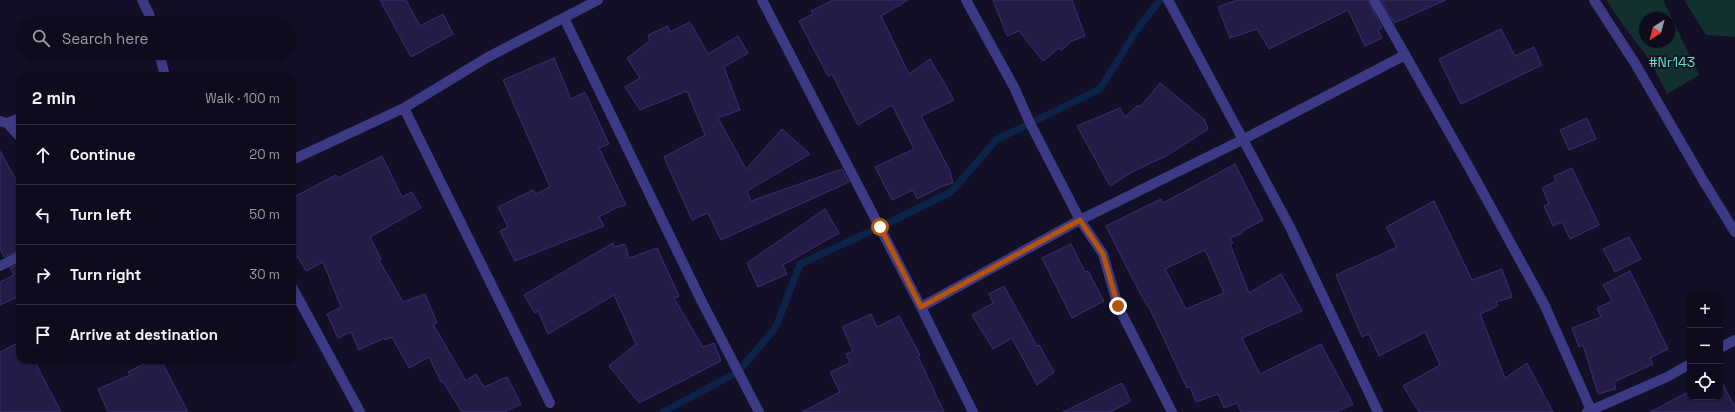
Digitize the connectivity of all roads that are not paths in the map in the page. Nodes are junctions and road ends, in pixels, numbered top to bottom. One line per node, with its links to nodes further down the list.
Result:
1 (142, 0): 8 (street)
2 (598, 0): 9 (street)
3 (762, 0): 24 (street)
4 (966, 0): 19 (street)
5 (1168, 0): 17 (street)
6 (1374, 0): 10 (street)
7 (1594, 0): 20 (street)
8 (150, 16)
9 (564, 18): 13 (street); 31 (street)
10 (1405, 55): 17 (street); 29 (street)
11 (161, 60): 12 (street)
12 (164, 72)
13 (404, 108): 18 (street); 28 (street)
14 (16, 119): 15 (street)
15 (4, 122): 16 (street)
16 (16, 133)
17 (1244, 139): 19 (street); 34 (street)
18 (296, 158)
19 (1080, 220): 24 (street); 33 (street)
20 (1735, 232)
21 (16, 258): 22 (street)
22 (0, 266)
23 (296, 294): 30 (street)
24 (921, 307): 32 (street)
25 (1735, 340): 26 (street)
26 (1723, 346)
27 (1687, 366): 29 (street)
28 (550, 403)
29 (1590, 411)
30 (360, 412)
31 (759, 412)
32 (973, 412)
33 (1172, 412)
34 (1378, 412)

